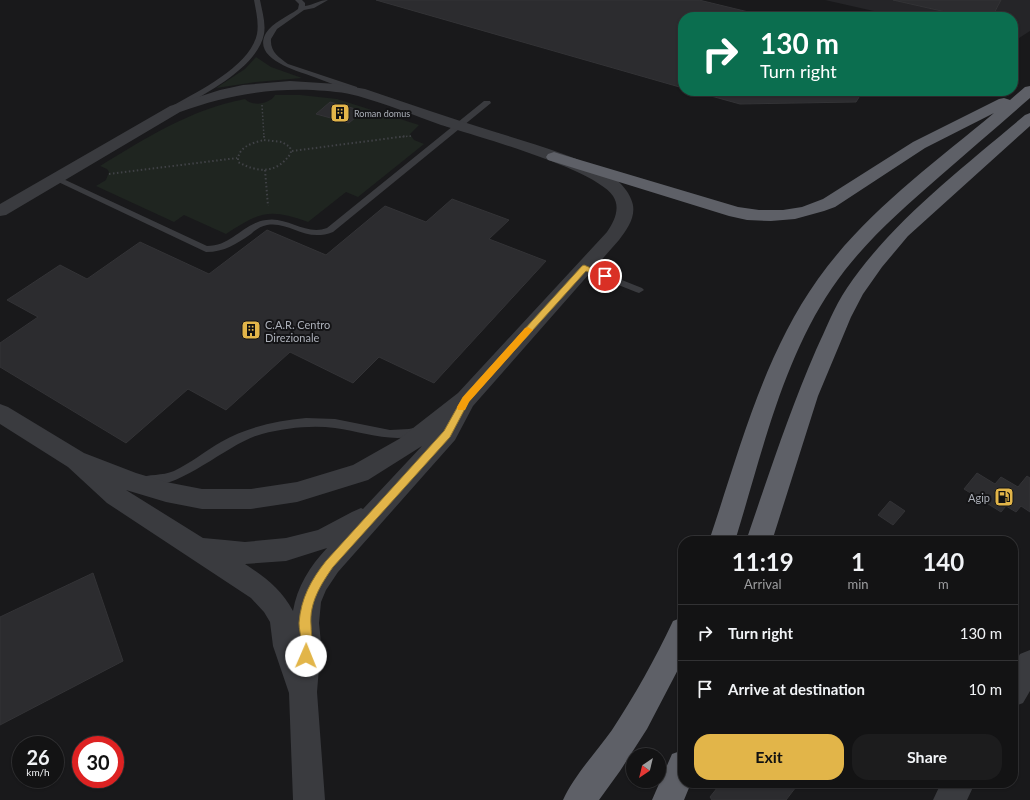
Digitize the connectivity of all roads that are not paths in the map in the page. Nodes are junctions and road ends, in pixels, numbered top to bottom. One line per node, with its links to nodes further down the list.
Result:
1 (257, 0): 8 (lane)
2 (298, 0): 4 (lane)
3 (325, 0): 4 (lane)
4 (302, 8): 6 (lane)
5 (1030, 90): 11 (highway); 22 (highway)
6 (360, 92): 8 (street); 10 (street)
7 (487, 103): 10 (lane)
8 (174, 109): 12 (street)
9 (1030, 118): 23 (highway)
10 (460, 126): 11 (street); 12 (lane)
11 (554, 157): 14 (street)
12 (56, 179): 13 (street)
13 (0, 211)
14 (584, 268): 15 (lane); 16 (street)
15 (639, 290)
16 (466, 399): 18 (street); 21 (street)
17 (0, 413): 19 (street)
18 (432, 425): 20 (lane); 20 (street)
19 (76, 460): 20 (street); 24 (street)
20 (132, 482)
21 (384, 503): 24 (street); 28 (street)
22 (724, 536)
23 (761, 536)
24 (192, 544): 28 (street)
25 (677, 643): 32 (highway)
26 (1030, 664): 27 (street)
27 (1018, 684)
28 (302, 692): 31 (street)
29 (678, 777): 33 (highway)
30 (956, 788): 34 (street)
31 (309, 800)
32 (579, 800)
33 (668, 800)
34 (949, 800)

